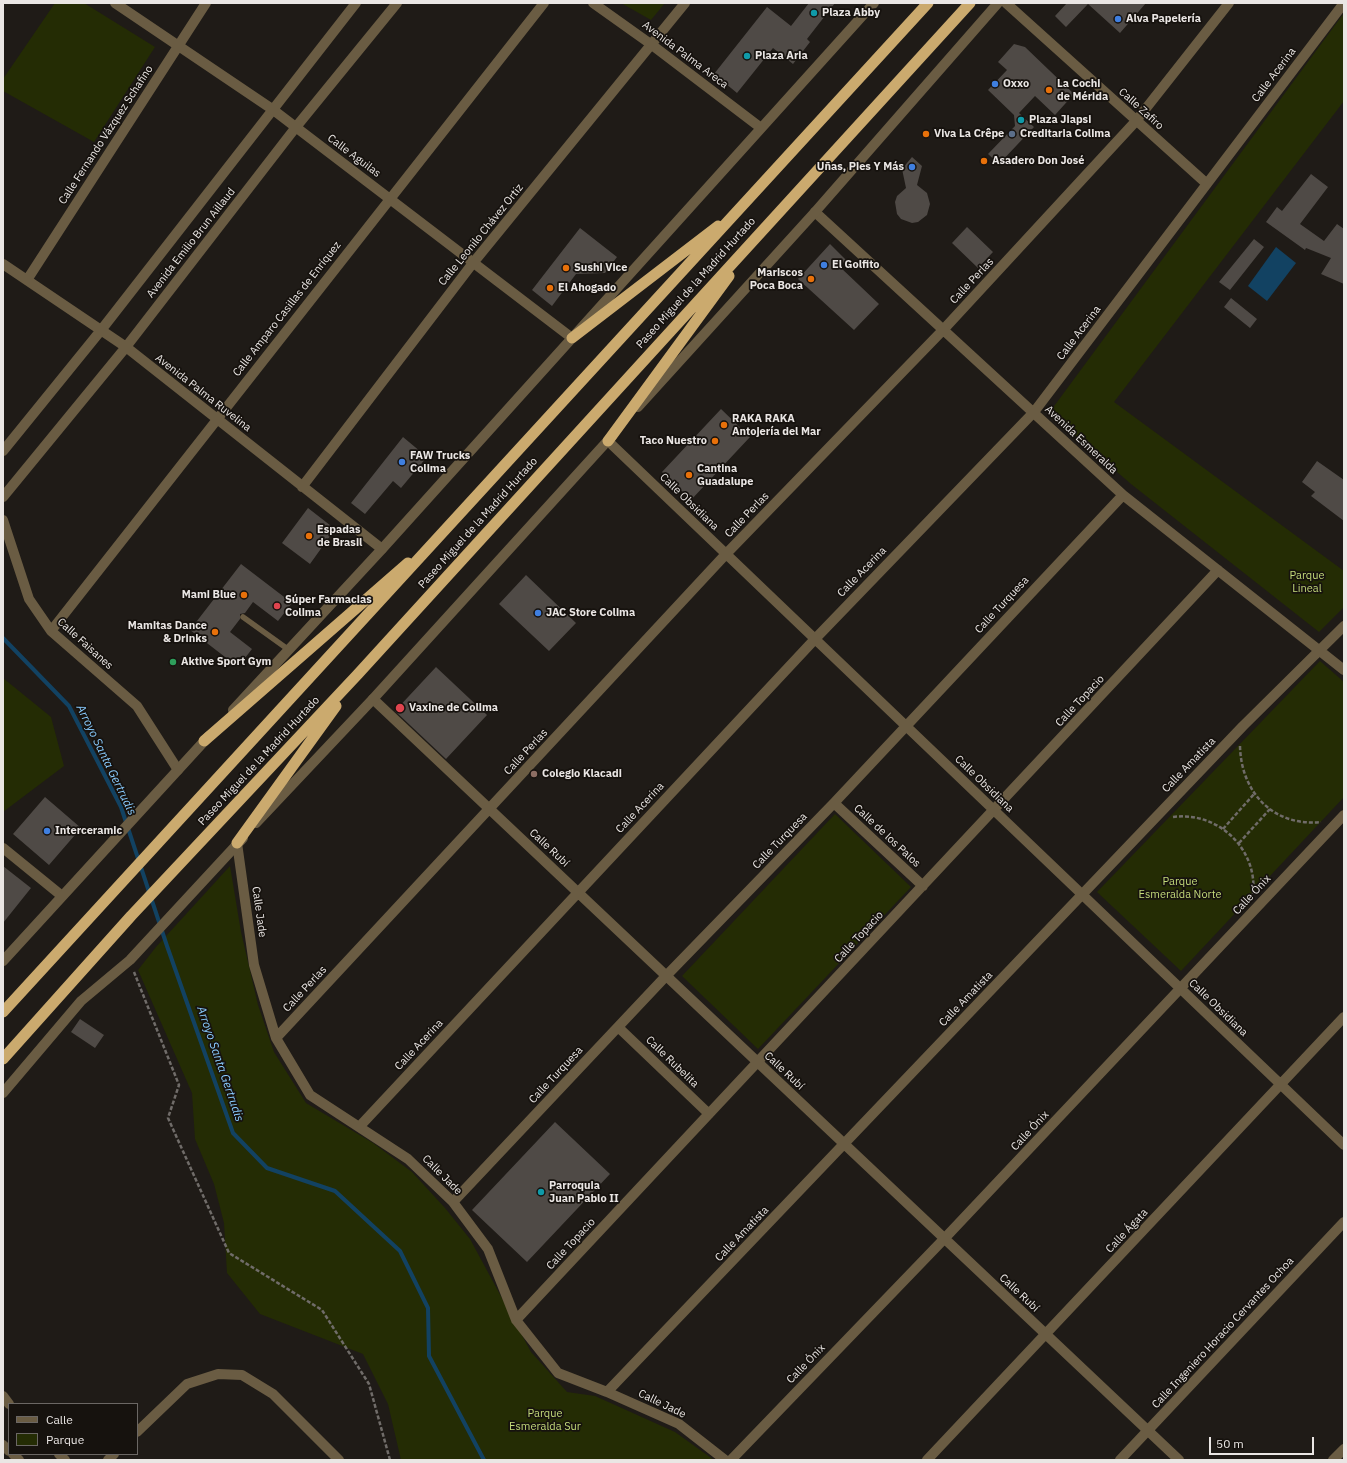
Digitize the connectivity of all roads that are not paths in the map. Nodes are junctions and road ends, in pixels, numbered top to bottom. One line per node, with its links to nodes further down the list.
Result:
1 (115, 3): 15 (street, Calle Aguilas)
2 (206, 3): 15 (street, Calle Fernando Vázquez Schafino)
3 (356, 3): 17 (street, Avenida Emilio Brun Aillaud)
4 (397, 3): 19 (street, Avenida Emilio Brun Aillaud)
5 (544, 3): 22 (street, Calle Amparo Casillas de Enríquez)
6 (593, 3): 16 (street, Avenida Palma Areca)
7 (685, 3): 16 (street, Calle Leonilo Chávez Ortiz)
8 (874, 3): 20 (street)
9 (928, 3): 23 (highway, Paseo Miguel de la Madrid Hurtado)
10 (970, 3): 25 (highway, Paseo Miguel de la Madrid Hurtado)
11 (998, 3): 24 (street)
12 (1006, 3): 18 (street, Calle Zafiro)
13 (1229, 3): 18 (street, Calle Perlas)
14 (1344, 3): 21 (street, Calle Acerina)
15 (178, 45): 17 (street, Calle Aguilas); 28 (street, Calle Fernando Vázquez Schafino)
16 (652, 45): 20 (street, Avenida Palma Areca); 26 (street, Calle Leonilo Chávez Ortiz)
17 (272, 109): 19 (street, Calle Aguilas); 29 (street, Avenida Emilio Brun Aillaud)
18 (1136, 121): 21 (street, Calle Zafiro); 30 (street, Calle Perlas)
19 (296, 128): 22 (street, Calle Aguilas); 32 (street, Avenida Emilio Brun Aillaud)
20 (761, 128): 31 (street)
21 (1207, 184): 33 (street, Calle Acerina)
22 (390, 198): 26 (street, Calle Aguilas); 34 (street, Calle Amparo Casillas de Enríquez)
23 (742, 207): 31 (highway); 41 (highway, Paseo Miguel de la Madrid Hurtado)
24 (816, 212): 30 (street, Avenida Esmeralda); 35 (street)
25 (764, 228): 35 (highway); 52 (highway, Paseo Miguel de la Madrid Hurtado)
26 (473, 263): 31 (street, Calle Aguilas); 37 (street, Calle Leonilo Chávez Ortiz)
27 (3, 264): 28 (street, Avenida Palma Ruvelina)
28 (27, 280): 29 (street, Avenida Palma Ruvelina)
29 (102, 329): 32 (street, Avenida Palma Ruvelina); 36 (street, Avenida Emilio Brun Aillaud)
30 (943, 330): 33 (street, Avenida Esmeralda); 43 (street, Calle Perlas)
31 (572, 338): 42 (street)
32 (126, 347): 34 (street, Avenida Palma Ruvelina); 39 (street, Avenida Emilio Brun Aillaud)
33 (1034, 412): 38 (street, Avenida Esmeralda); 48 (street, Calle Acerina)
34 (216, 418): 37 (street, Avenida Palma Ruvelina); 47 (street, Calle Amparo Casillas de Enríquez)
35 (608, 440): 43 (street, Calle Obsidiana); 53 (street)
36 (3, 451)
37 (302, 487): 42 (street, Avenida Palma Ruvelina)
38 (1123, 495): 44 (street, Avenida Esmeralda); 54 (street, Calle Turquesa)
39 (3, 497)
40 (3, 520): 47 (street, Calle Faisanes)
41 (443, 533): 55 (highway); 70 (highway, Paseo Miguel de la Madrid Hurtado)
42 (382, 549): 49 (street)
43 (726, 554): 48 (street, Calle Obsidiana); 58 (street, Calle Perlas)
44 (1218, 570): 50 (street, Avenida Esmeralda); 59 (street, Calle Topacio)
45 (243, 617): 49 (lane)
46 (1344, 626): 50 (street, Calle Amatista)
47 (51, 631): 56 (street, Calle Faisanes)
48 (815, 638): 54 (street, Calle Obsidiana); 64 (street, Calle Acerina)
49 (289, 650): 55 (street)
50 (1320, 651): 51 (street, Avenida Esmeralda); 65 (street, Calle Amatista)
51 (1344, 670)
52 (358, 674): 61 (highway); 74 (highway, Paseo Miguel de la Madrid Hurtado)
53 (373, 699): 58 (street, Calle Rubí); 61 (street)
54 (906, 725): 57 (street, Calle Turquesa); 59 (street, Calle Obsidiana)
55 (204, 741): 56 (street)
56 (178, 770): 66 (street)
57 (834, 803): 63 (street, Calle de los Palos); 68 (street, Calle Turquesa)
58 (489, 808): 64 (street, Calle Rubí); 73 (street, Calle Perlas)
59 (995, 811): 63 (street, Calle Topacio); 65 (street, Calle Obsidiana)
60 (1343, 815): 69 (street, Calle Ónix)
61 (237, 843): 73 (street, Calle Jade); 77 (street)
62 (3, 848): 66 (street)
63 (923, 886): 75 (street, Calle Topacio)
64 (578, 892): 68 (street, Calle Rubí); 79 (street, Calle Acerina)
65 (1082, 895): 69 (street, Calle Obsidiana); 80 (street, Calle Amatista)
66 (62, 896): 67 (street)
67 (3, 961)
68 (666, 976): 72 (street, Calle Turquesa); 75 (street, Calle Rubí)
69 (1181, 989): 76 (street, Calle Obsidiana); 84 (street, Calle Ónix)
70 (3, 1012)
71 (1344, 1017): 76 (street, Calle Ágata)
72 (618, 1027): 78 (street, Calle Rubelita); 82 (street, Calle Turquesa)
73 (276, 1038): 79 (street, Calle Jade)
74 (3, 1059)
75 (758, 1062): 78 (street, Calle Topacio); 80 (street, Calle Rubí)
76 (1281, 1084): 81 (street, Calle Obsidiana); 86 (street, Calle Ágata)
77 (3, 1093)
78 (709, 1114): 85 (street, Calle Topacio)
79 (360, 1126): 82 (street, Calle Jade)
80 (844, 1144): 84 (street, Calle Rubí); 87 (street, Calle Amatista)
81 (1344, 1145)
82 (453, 1202): 85 (street, Calle Jade)
83 (1344, 1222): 88 (street, Calle Ingeniero Horacio Cervantes Ochoa)
84 (944, 1239): 86 (street, Calle Rubí); 93 (street, Calle Ónix)
85 (516, 1320): 87 (street, Calle Jade)
86 (1046, 1335): 88 (street, Calle Rubí); 94 (street, Calle Ágata)
87 (607, 1392): 92 (street, Calle Jade)
88 (1148, 1430): 95 (street, Calle Ingeniero Horacio Cervantes Ochoa); 96 (street, Calle Rubí)
89 (138, 1431): 91 (street)
90 (1344, 1449): 97 (street)
91 (339, 1460)
92 (725, 1460)
93 (731, 1460)
94 (927, 1460)
95 (1120, 1460)
96 (1179, 1460)
97 (1333, 1460)

